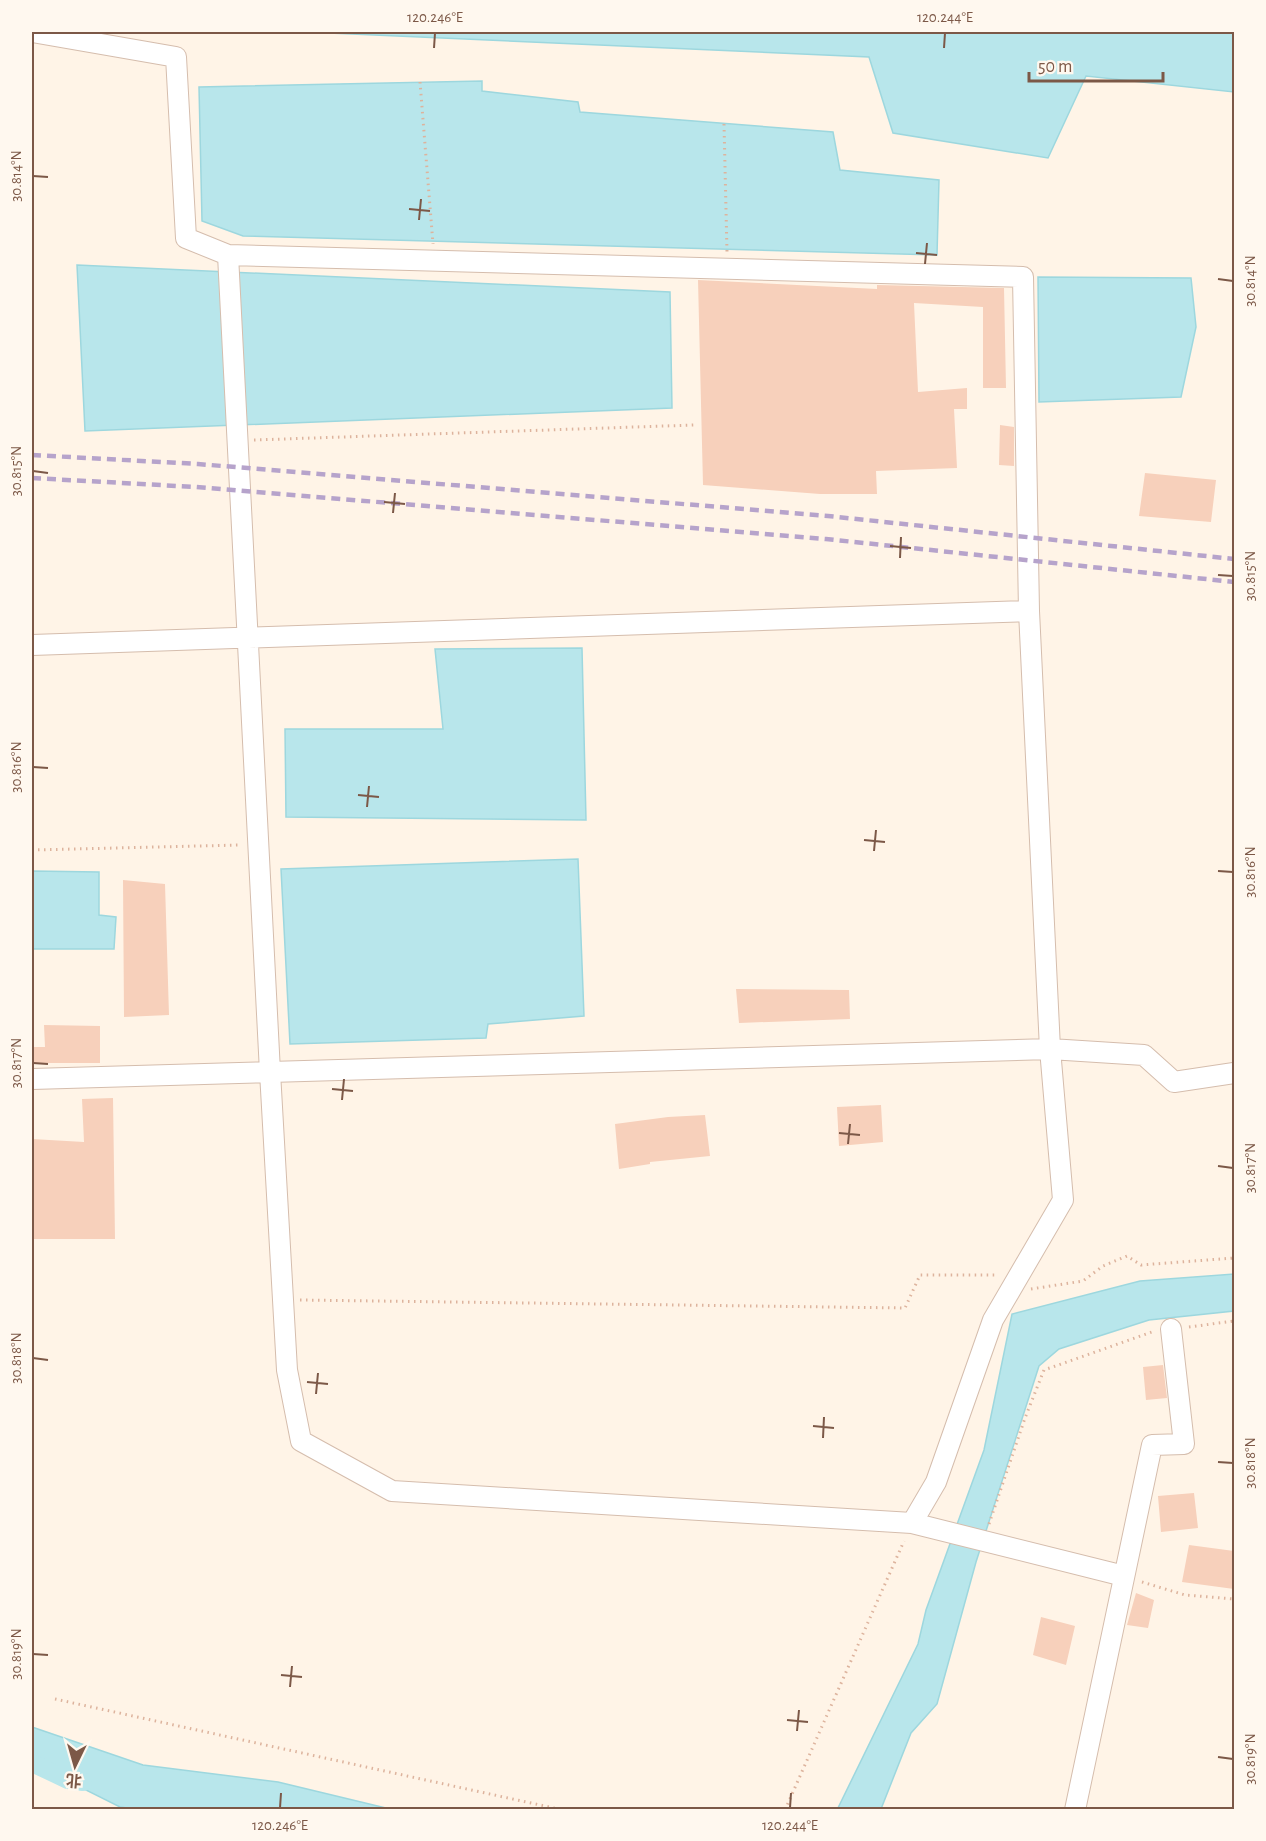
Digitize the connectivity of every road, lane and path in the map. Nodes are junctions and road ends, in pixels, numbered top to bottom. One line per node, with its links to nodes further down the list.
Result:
1 (32, 32): 4 (street)
2 (420, 82): 5 (path)
3 (724, 124): 6 (path)
4 (228, 255): 5 (street); 8 (street)
5 (435, 261): 6 (street)
6 (727, 269): 9 (street)
7 (694, 425): 8 (path)
8 (238, 440): 10 (street)
9 (1029, 611): 10 (street); 14 (street)
10 (248, 637): 11 (street); 12 (street)
11 (32, 645)
12 (258, 845): 13 (path); 15 (street)
13 (32, 850)
14 (1050, 1049): 15 (street); 16 (street); 19 (street)
15 (270, 1072): 17 (street); 21 (street)
16 (1234, 1073)
17 (32, 1078)
18 (1234, 1258): 20 (path)
19 (1019, 1275): 20 (street); 21 (path)
20 (1009, 1293): 24 (street)
21 (283, 1300): 24 (street)
22 (1234, 1321): 23 (path)
23 (1171, 1329): 25 (path); 26 (street)
24 (912, 1523): 25 (street); 30 (path)
25 (984, 1540): 26 (street)
26 (1124, 1576): 27 (path); 31 (street)
27 (1234, 1599)
28 (55, 1699): 29 (path)
29 (563, 1809)
30 (785, 1809)
31 (1075, 1809)

